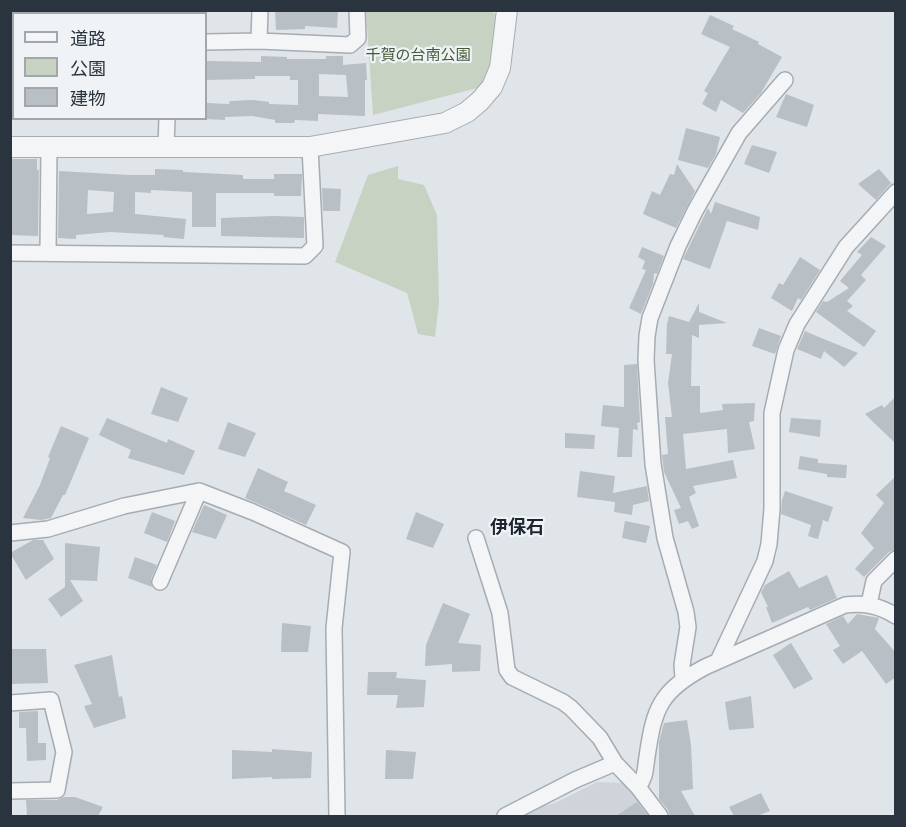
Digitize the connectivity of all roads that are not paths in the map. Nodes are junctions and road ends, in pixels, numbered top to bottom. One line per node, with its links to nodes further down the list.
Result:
1 (260, 10): 4 (street)
2 (357, 10): 4 (street)
3 (507, 10): 10 (street)
4 (259, 41): 5 (street)
5 (207, 42)
6 (785, 80): 23 (street)
7 (167, 120): 11 (street)
8 (10, 147): 9 (street)
9 (49, 147): 11 (street); 13 (street)
10 (310, 147): 11 (street); 13 (street)
11 (166, 148)
12 (896, 192): 22 (street)
13 (48, 253): 14 (street)
14 (12, 257)
15 (199, 491): 16 (street); 19 (street); 28 (street)
16 (10, 533)
17 (476, 538): 25 (street)
18 (896, 559): 20 (street)
19 (160, 582)
20 (868, 604): 21 (street); 22 (street)
21 (896, 616)
22 (718, 661): 23 (street)
23 (683, 678): 26 (street)
24 (10, 703): 27 (street)
25 (615, 763): 26 (street); 29 (street)
26 (638, 787): 30 (street)
27 (10, 791)
28 (337, 816)
29 (505, 816)
30 (660, 816)

